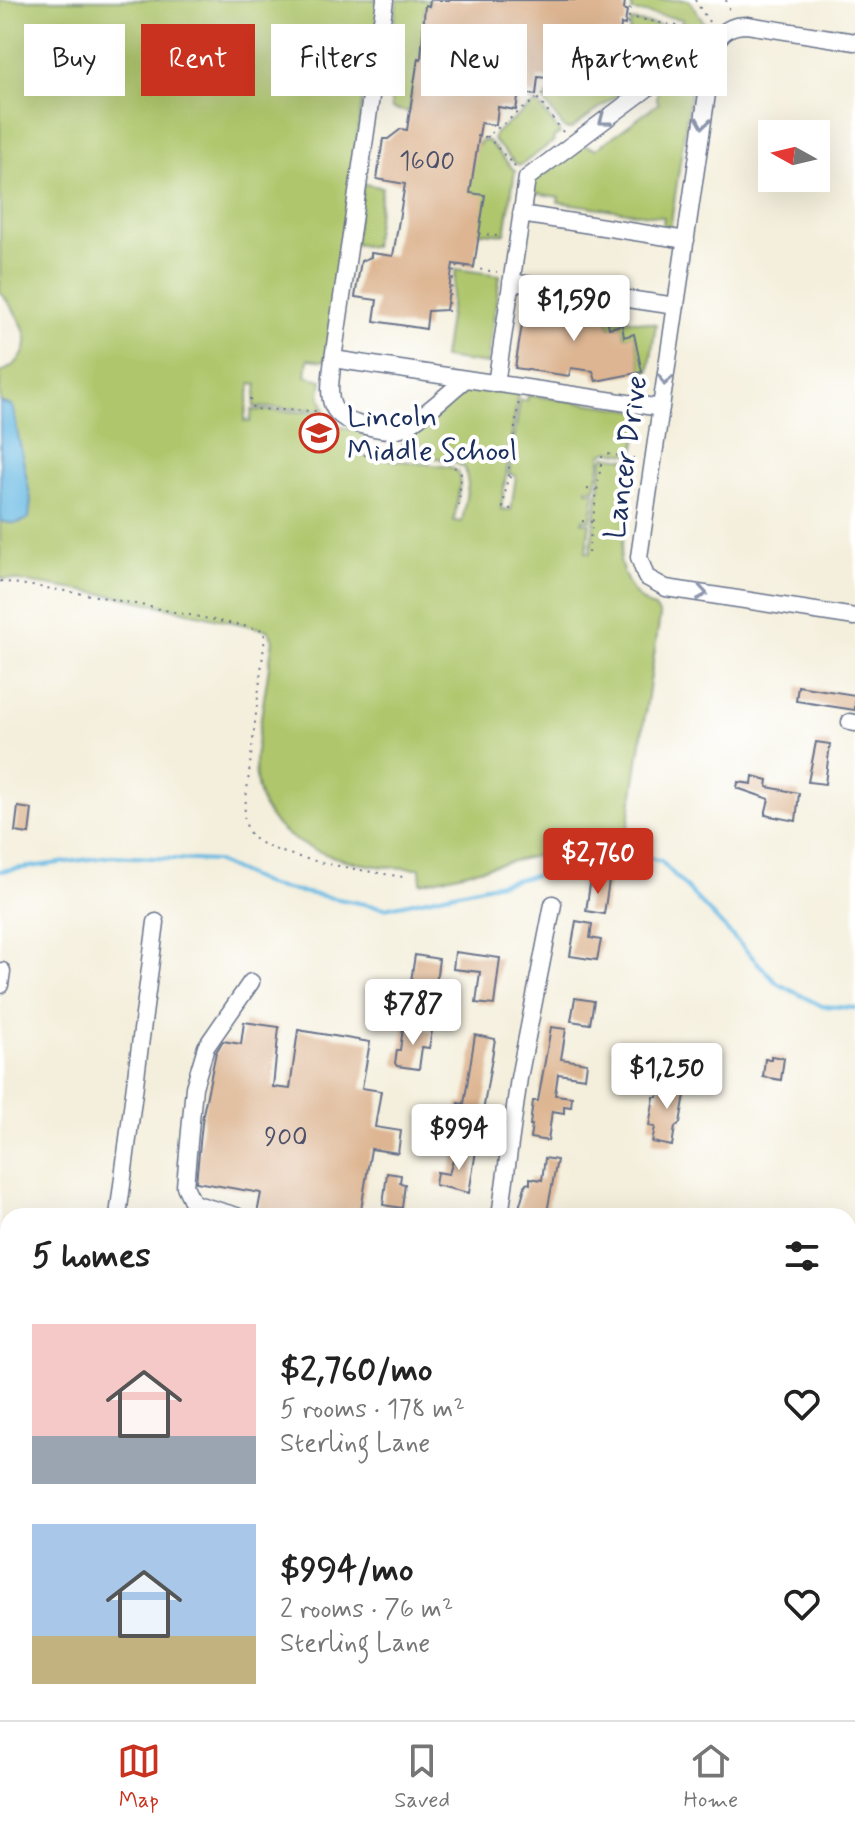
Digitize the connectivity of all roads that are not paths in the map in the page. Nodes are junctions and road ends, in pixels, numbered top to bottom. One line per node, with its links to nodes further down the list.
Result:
1 (385, 0): 10 (street)
2 (727, 30): 3 (street)
3 (855, 42)
4 (637, 96): 6 (street, one-way to 6)
5 (706, 96): 7 (street, Lancer Drive, one-way to 7)
6 (521, 214): 7 (street); 8 (street)
7 (686, 240): 9 (street, Lancer Drive)
8 (507, 277): 9 (street); 12 (street)
9 (676, 306): 13 (street, Lancer Drive, one-way to 13)
10 (333, 359): 11 (street); 11 (street)
11 (466, 379): 12 (street)
12 (496, 384): 13 (street)
13 (661, 408): 14 (street, Lancer Drive, one-way to 14)
14 (855, 617)
15 (553, 904): 20 (street)
16 (156, 922): 18 (street)
17 (251, 982): 19 (street)
18 (119, 1208)
19 (210, 1208)
20 (501, 1208)

